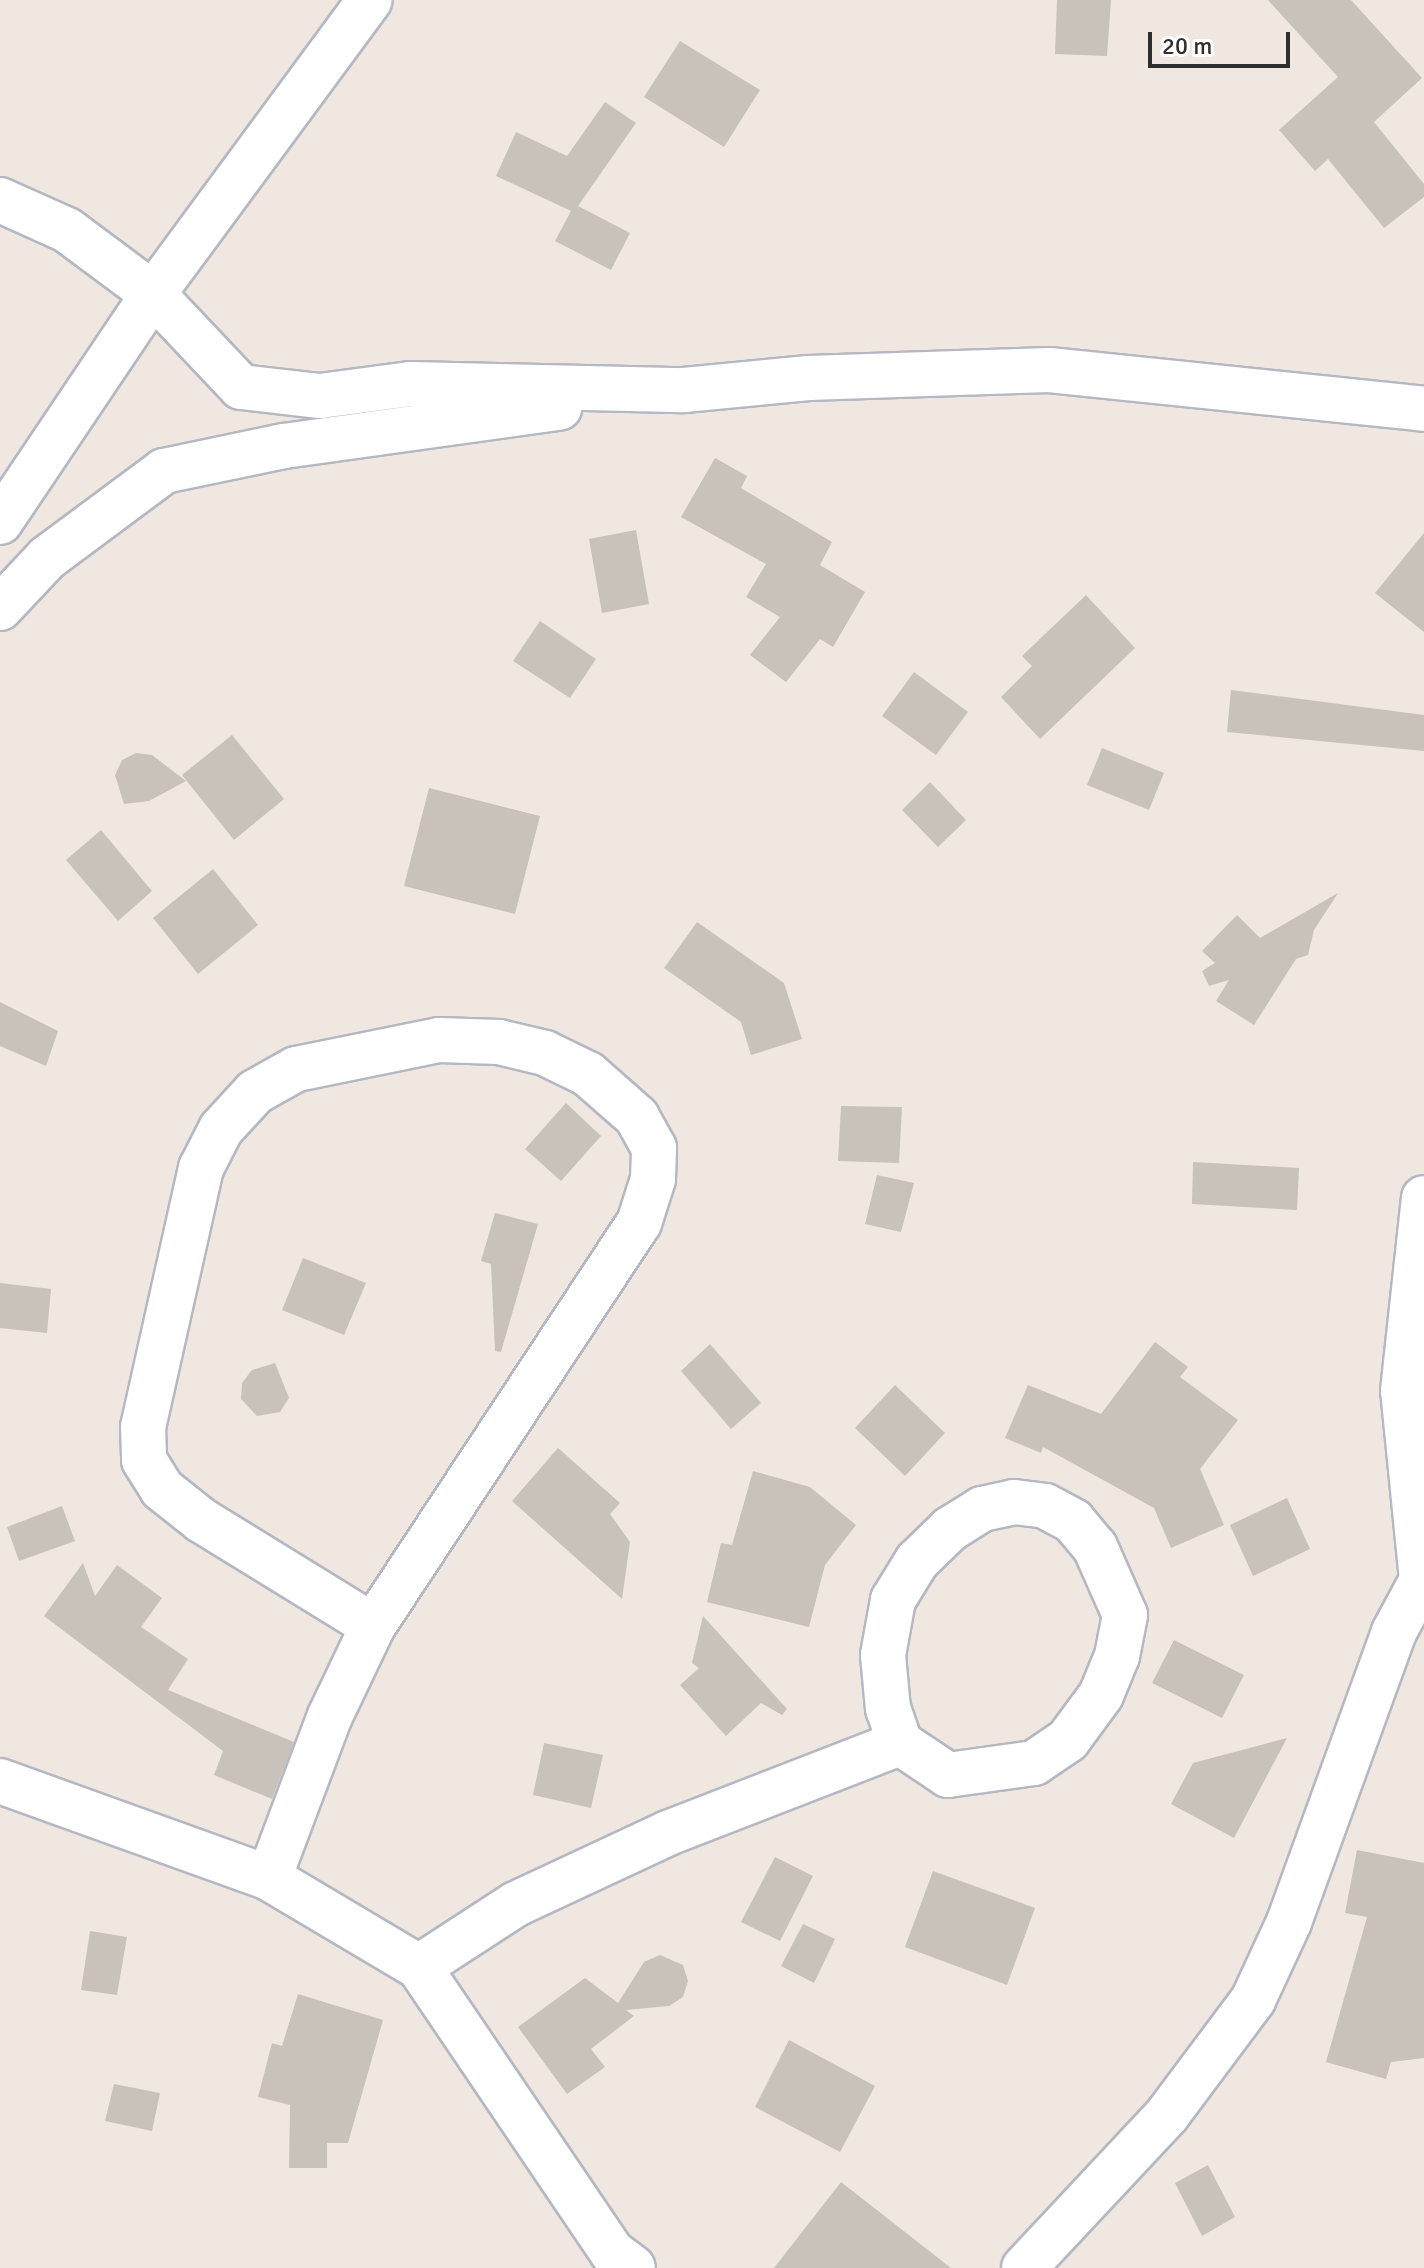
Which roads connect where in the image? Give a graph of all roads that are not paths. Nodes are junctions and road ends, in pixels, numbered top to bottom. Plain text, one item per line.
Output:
1 (370, 0) edge
2 (0, 200) edge
3 (153, 294) junction
4 (684, 390) junction
5 (1424, 409) edge
6 (0, 522) edge
7 (0, 608) edge
8 (1424, 1198) edge
9 (1423, 1580) edge
10 (373, 1626) junction
11 (900, 1743) junction
12 (0, 1781) edge
13 (269, 1878) junction
14 (419, 1967) junction
15 (633, 2268) edge
16 (1024, 2268) edge

1 - 3 street
2 - 3 street
3 - 4 street
3 - 6 street
4 - 5 street
4 - 7 street
8 - 9 street
9 - 16 street
10 - 10 street
10 - 13 street
11 - 11 street
11 - 14 street
12 - 13 street
13 - 14 street
14 - 15 street

